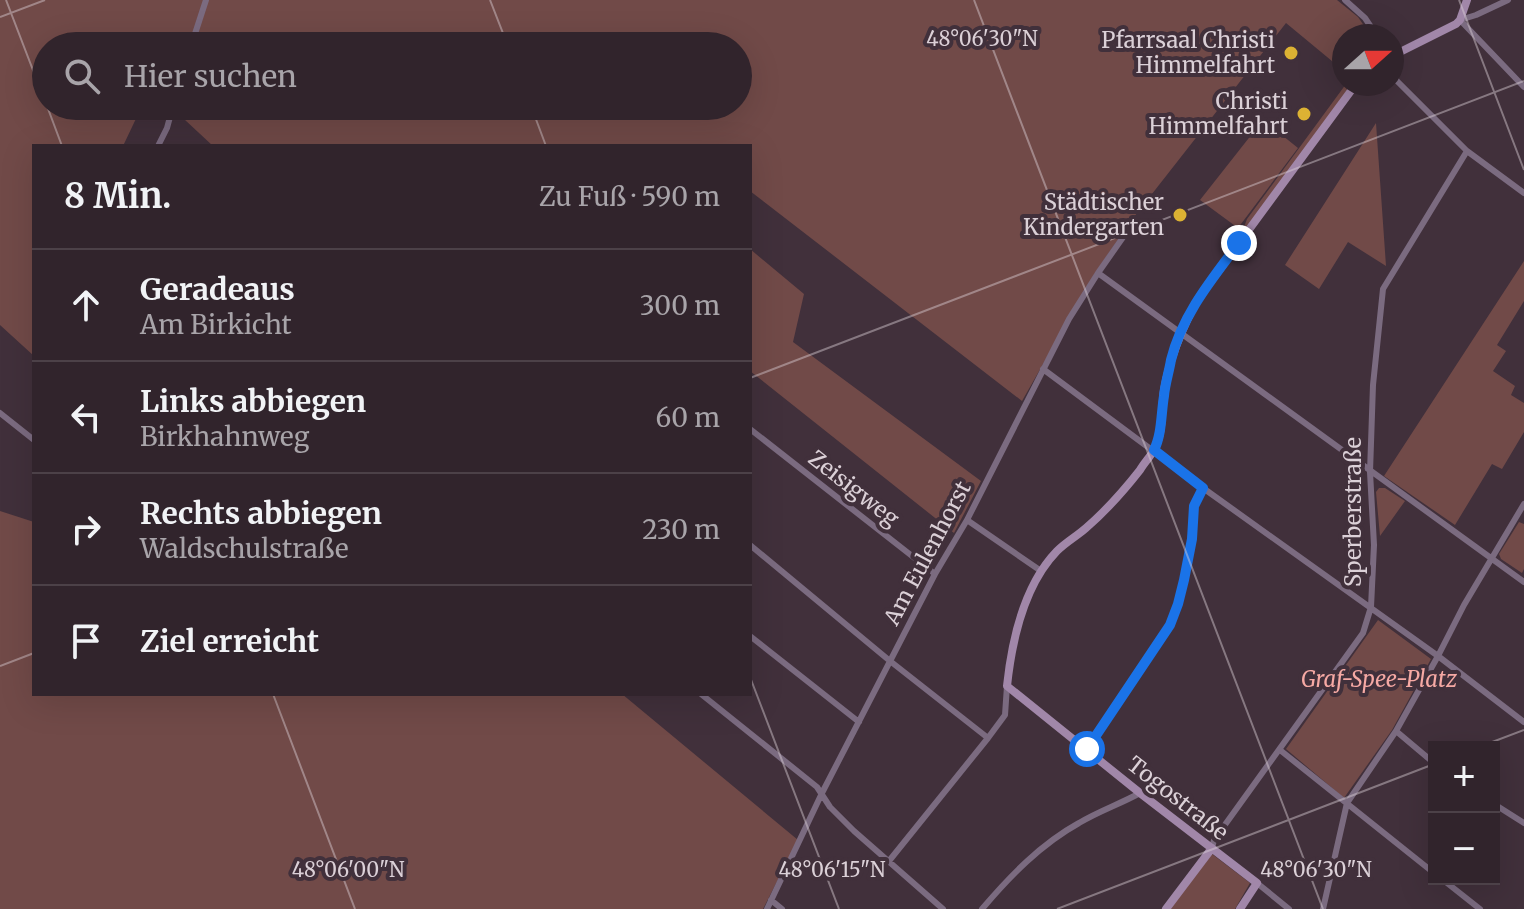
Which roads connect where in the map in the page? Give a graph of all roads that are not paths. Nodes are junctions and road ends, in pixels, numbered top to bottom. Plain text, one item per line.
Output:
1 (206, 0) edge
2 (1345, 0) edge
3 (1467, 0) edge
4 (1508, 0) edge
5 (1460, 20) junction
6 (1369, 24) edge
7 (196, 32) edge
8 (1404, 50) edge
9 (1524, 87) edge
10 (1404, 88) edge
11 (1347, 96) edge
12 (169, 120) edge
13 (159, 144) edge
14 (1467, 151) junction
15 (1524, 193) edge
16 (1133, 223) dead end
17 (1098, 273) junction
18 (1181, 332) junction
19 (1043, 369) junction
20 (0, 413) edge
21 (752, 431) edge
22 (32, 438) edge
23 (1154, 450) junction
24 (1370, 472) junction
25 (1203, 488) junction
26 (1524, 504) edge
27 (1520, 518) edge
28 (967, 520) junction
29 (752, 547) edge
30 (1490, 559) junction
31 (1041, 571) junction
32 (935, 574) junction
33 (1524, 582) edge
34 (1371, 607) junction
35 (752, 638) edge
36 (1438, 656) junction
37 (890, 661) junction
38 (1007, 686) junction
39 (703, 696) edge
40 (859, 722) junction
41 (1524, 722) edge
42 (1396, 731) junction
43 (988, 738) junction
44 (1087, 749) junction
45 (1280, 750) junction
46 (1428, 758) edge
47 (822, 793) junction
48 (1140, 793) junction
49 (1347, 803) junction
50 (1500, 808) edge
51 (1524, 823) edge
52 (1212, 848) junction
53 (889, 861) junction
54 (1428, 868) edge
55 (1257, 883) junction
56 (1450, 885) edge
57 (771, 900) junction
58 (767, 909) edge
59 (782, 909) edge
60 (943, 909) edge
61 (982, 909) edge
62 (1166, 909) edge
63 (1240, 909) edge
64 (1289, 909) edge
65 (1323, 909) edge
66 (1480, 909) edge

1 - 7 street
2 - 6 street
3 - 5 street
4 - 5 street
5 - 8 street
5 - 9 street
10 - 14 street
11 - 18 street
12 - 13 street
14 - 15 street
14 - 24 street, Sperberstraße
16 - 17 street, Am Eulenhorst
17 - 18 street
17 - 19 street, Am Eulenhorst
18 - 23 street
18 - 24 street
19 - 23 street
19 - 28 street, Am Eulenhorst
20 - 22 street
21 - 32 street, Zeisigweg
23 - 25 street
23 - 31 street
24 - 30 street
24 - 34 street, Sperberstraße
25 - 34 street
25 - 44 street
26 - 27 street
27 - 30 street
28 - 31 street
28 - 32 street, Am Eulenhorst
29 - 37 street
30 - 33 street
30 - 36 street
31 - 38 street
32 - 37 street, Am Eulenhorst
34 - 36 street
34 - 45 street, Sperberstraße
35 - 40 street
36 - 41 street
36 - 42 street
37 - 40 street, Am Eulenhorst
37 - 43 street
38 - 43 street
38 - 44 street, Togostraße
39 - 47 street
40 - 47 street, Am Eulenhorst
42 - 46 street
42 - 49 street
43 - 53 street
44 - 48 street, Togostraße
45 - 49 street
45 - 52 street, Sperberstraße
47 - 53 street
47 - 57 street, Am Eulenhorst
48 - 52 street, Togostraße
48 - 61 street
49 - 54 street
49 - 65 street
50 - 51 street
52 - 55 street, Togostraße
52 - 62 street
53 - 60 street
55 - 63 street
55 - 64 street, Togostraße
56 - 66 street
57 - 58 street, Am Eulenhorst
57 - 59 street

